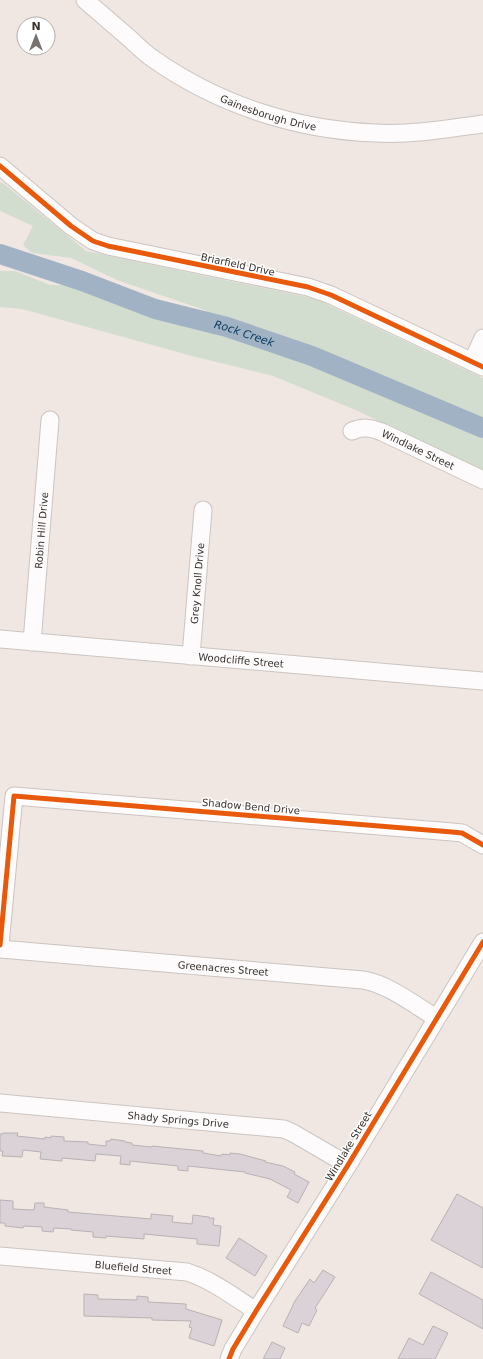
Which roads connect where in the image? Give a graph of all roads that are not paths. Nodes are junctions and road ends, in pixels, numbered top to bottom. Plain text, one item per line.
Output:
1 (86, 0) edge
2 (483, 124) edge
3 (0, 166) edge
4 (483, 338) edge
5 (477, 364) edge
6 (50, 420) dead end
7 (352, 431) dead end
8 (483, 480) edge
9 (203, 510) dead end
10 (0, 639) edge
11 (32, 642) junction
12 (191, 656) junction
13 (483, 681) edge
14 (483, 845) edge
15 (483, 942) edge
16 (0, 945) edge
17 (0, 949) edge
18 (436, 1018) junction
19 (0, 1103) edge
20 (348, 1165) junction
21 (0, 1256) edge
22 (256, 1311) junction
23 (229, 1359) edge

1 - 2 street, Gainesborugh Drive
3 - 5 street, Briarfield Drive
4 - 5 street
6 - 11 street, Robin Hill Drive
7 - 8 street, Windlake Street
9 - 12 street, Grey Knoll Drive
10 - 11 street, Woodcliffe Street
11 - 12 street, Woodcliffe Street
12 - 13 street, Woodcliffe Street
14 - 16 street, Shadow Bend Drive
15 - 18 street, Windlake Street
17 - 18 street, Greenacres Street
18 - 20 street, Windlake Street
19 - 20 street, Shady Springs Drive
20 - 22 street, Windlake Street
21 - 22 street, Bluefield Street
22 - 23 street, Windlake Street

